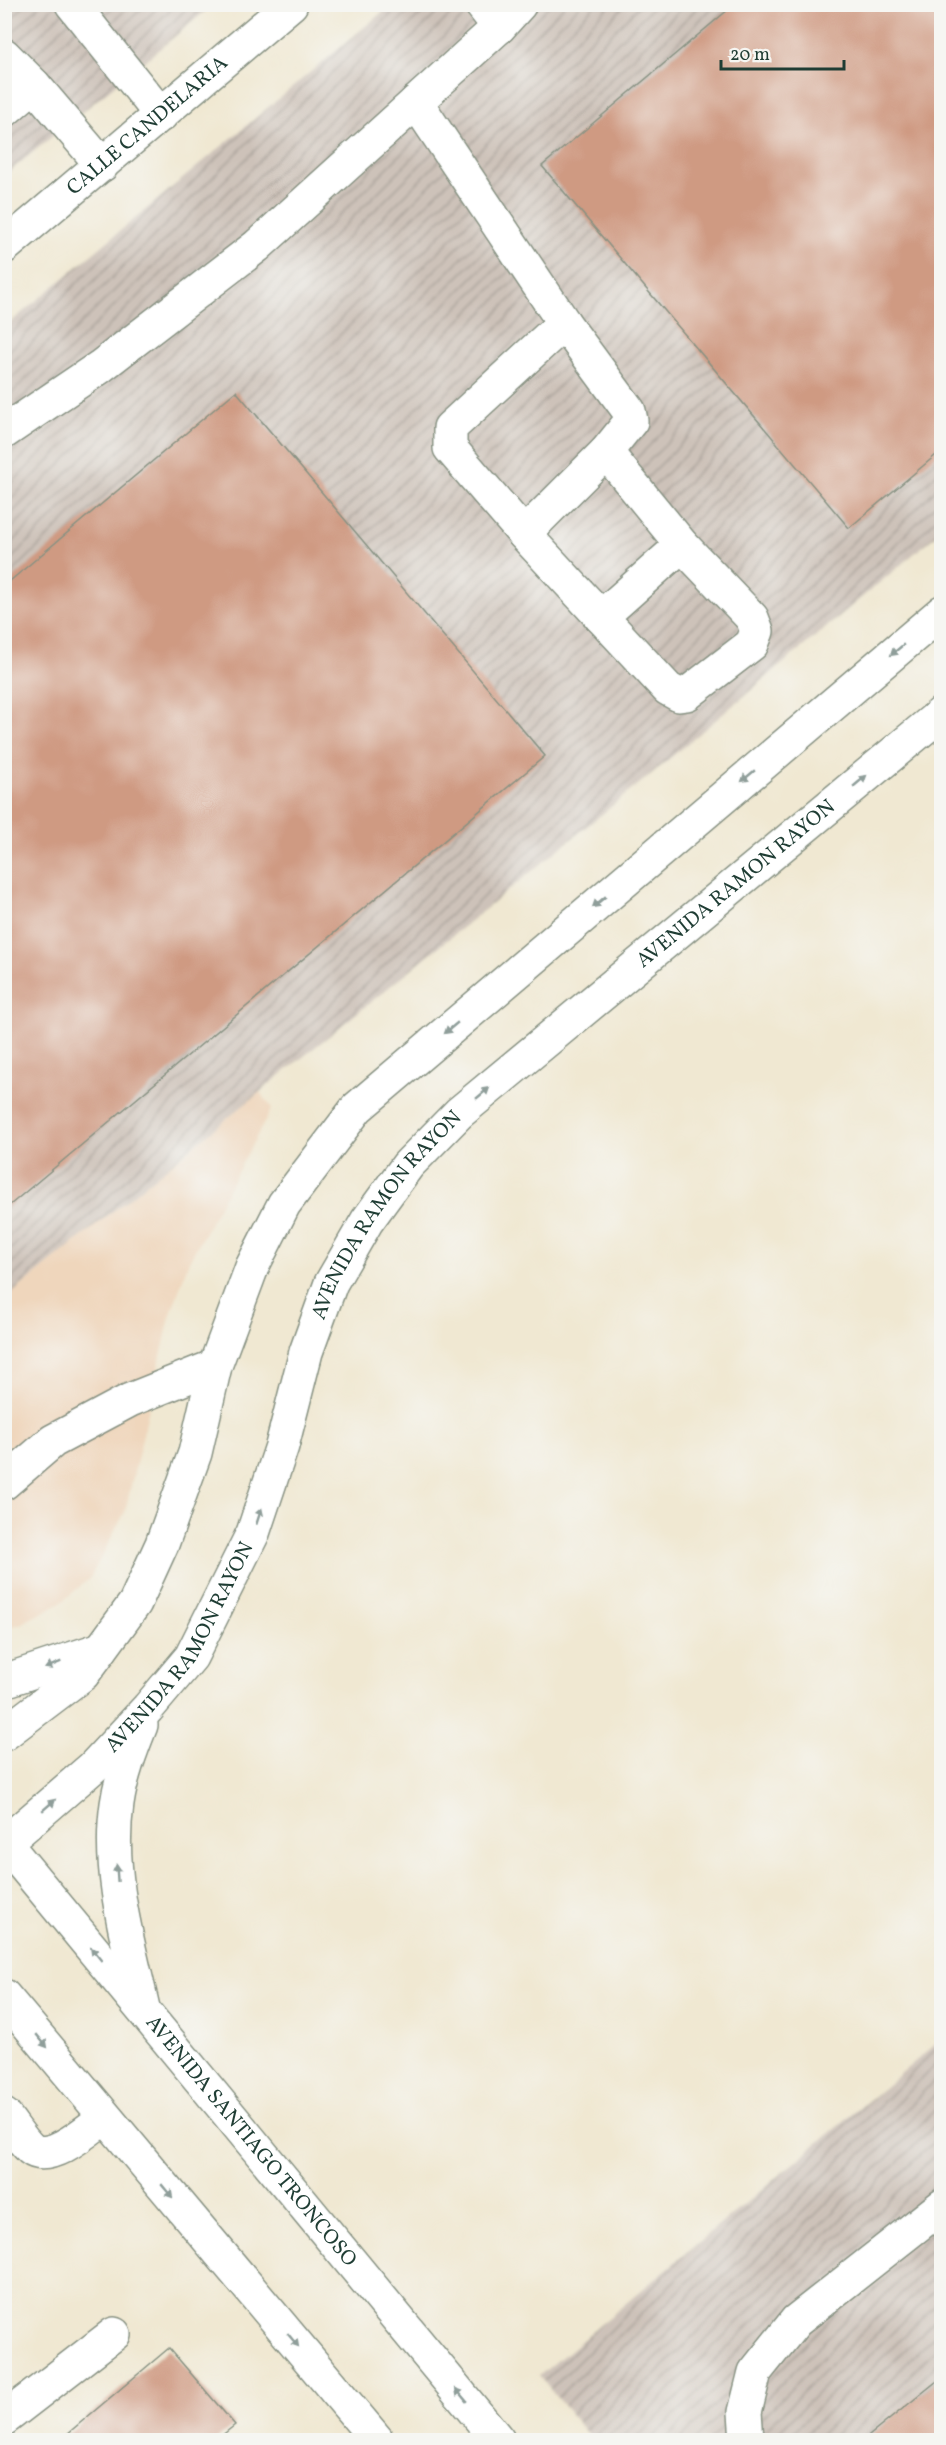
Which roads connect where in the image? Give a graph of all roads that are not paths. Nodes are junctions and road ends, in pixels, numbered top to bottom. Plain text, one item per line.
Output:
1 (72, 4) edge
2 (291, 4) edge
3 (500, 12) edge
4 (4, 55) edge
5 (34, 86) junction
6 (416, 102) junction
7 (4, 111) edge
8 (160, 115) junction
9 (102, 165) junction
10 (4, 247) edge
11 (564, 323) junction
12 (4, 432) edge
13 (606, 452) junction
14 (524, 534) junction
15 (682, 545) junction
16 (942, 612) edge
17 (601, 617) junction
18 (942, 713) edge
19 (215, 1366) junction
20 (4, 1483) edge
21 (101, 1649) junction
22 (4, 1681) edge
23 (148, 1708) junction
24 (4, 1734) edge
25 (5, 1843) edge
26 (4, 1996) edge
27 (144, 2013) junction
28 (4, 2115) edge
29 (105, 2117) junction
30 (942, 2206) edge
31 (114, 2334) dead end
32 (4, 2420) edge
33 (377, 2440) edge
34 (498, 2440) edge
35 (747, 2440) edge

1 - 8 main road
2 - 8 main road, CALLE CANDELARIA
3 - 6 main road
4 - 5 main road
5 - 7 main road
5 - 9 main road
6 - 11 main road
6 - 12 main road
8 - 9 main road, CALLE CANDELARIA
9 - 10 main road, CALLE CANDELARIA
11 - 13 main road
11 - 14 main road
13 - 14 main road
13 - 15 main road
14 - 17 main road
15 - 17 main road
15 - 17 main road
16 -> 19 main road
23 -> 18 main road, AVENIDA RAMON RAYON
19 - 20 main road
19 - 21 main road
21 -> 22 main road
21 - 24 main road
25 -> 23 main road, AVENIDA RAMON RAYON
27 -> 23 main road
27 -> 25 main road, AVENIDA SANTIAGO TRONCOSO
26 -> 29 main road
34 -> 27 main road, AVENIDA SANTIAGO TRONCOSO
28 - 29 main road
29 -> 33 main road
30 - 35 main road
31 - 32 main road

